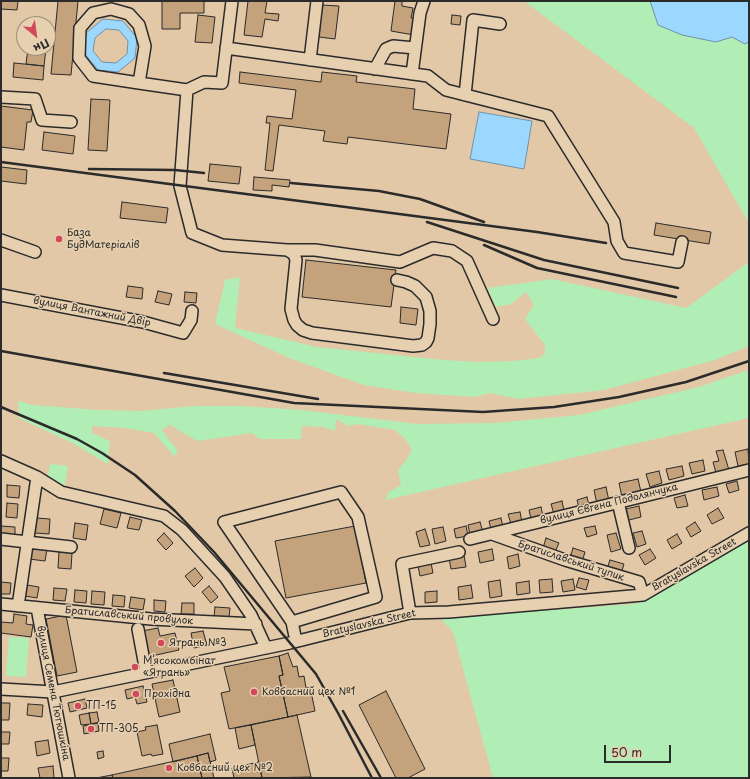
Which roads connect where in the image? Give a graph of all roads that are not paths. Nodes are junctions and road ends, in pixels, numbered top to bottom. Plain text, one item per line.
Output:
1 (232, 1) edge
2 (316, 1) edge
3 (424, 1) edge
4 (500, 24) dead end
5 (226, 48) junction
6 (415, 48) junction
7 (310, 60) junction
8 (375, 69) junction
9 (412, 74) junction
10 (139, 83) junction
11 (187, 90) junction
12 (465, 95) junction
13 (1, 97) edge
14 (71, 122) dead end
15 (1, 240) edge
16 (682, 242) dead end
17 (287, 250) junction
18 (35, 252) dead end
19 (397, 280) dead end
20 (1, 294) edge
21 (192, 311) dead end
22 (493, 319) dead end
23 (1, 461) edge
24 (749, 470) edge
25 (37, 476) junction
26 (618, 502) junction
27 (749, 533) edge
28 (492, 534) junction
29 (1, 539) edge
30 (470, 539) dead end
31 (27, 543) junction
32 (71, 547) dead end
33 (629, 548) dead end
34 (459, 552) dead end
35 (643, 595) junction
36 (1, 604) edge
37 (18, 606) junction
38 (37, 608) junction
39 (410, 613) junction
40 (292, 622) junction
41 (256, 624) junction
42 (138, 629) dead end
43 (296, 641) junction
44 (266, 648) junction
45 (146, 672) junction
46 (1, 689) edge
47 (53, 692) junction
48 (69, 778) edge

1 - 5 street
2 - 7 street
3 - 6 street
4 - 12 street
5 - 7 street
5 - 11 street
6 - 8 street
6 - 9 street
7 - 8 street
8 - 9 street
9 - 12 street
10 - 10 street
10 - 11 street
11 - 17 street
12 - 16 street
13 - 14 street
15 - 18 street
17 - 19 street
17 - 22 street
20 - 21 street, вулиця Вантажний Двір
23 - 25 street
24 - 26 street, вулиця Євгена Подолянчука
25 - 31 street
25 - 41 street
26 - 28 street, вулиця Євгена Подолянчука
26 - 33 street
27 - 35 street, Bratyslavska Street
28 - 30 street, вулиця Євгена Подолянчука
28 - 35 street, Братиславський тупик
29 - 31 street
31 - 32 street
31 - 37 street
34 - 39 street
35 - 39 street, Bratyslavska Street
36 - 37 street, Братиславський провулок
37 - 38 street, Братиславський провулок
38 - 41 street, Братиславський провулок
38 - 47 street, вулиця Семена Тютюшкіна
39 - 43 street, Bratyslavska Street
40 - 40 street
40 - 43 street
41 - 44 street
42 - 45 street
43 - 44 street, Bratyslavska Street
44 - 45 street, Bratyslavska Street
45 - 47 street, Bratyslavska Street
46 - 47 street, Bratyslavska Street
47 - 48 street, вулиця Семена Тютюшкіна

